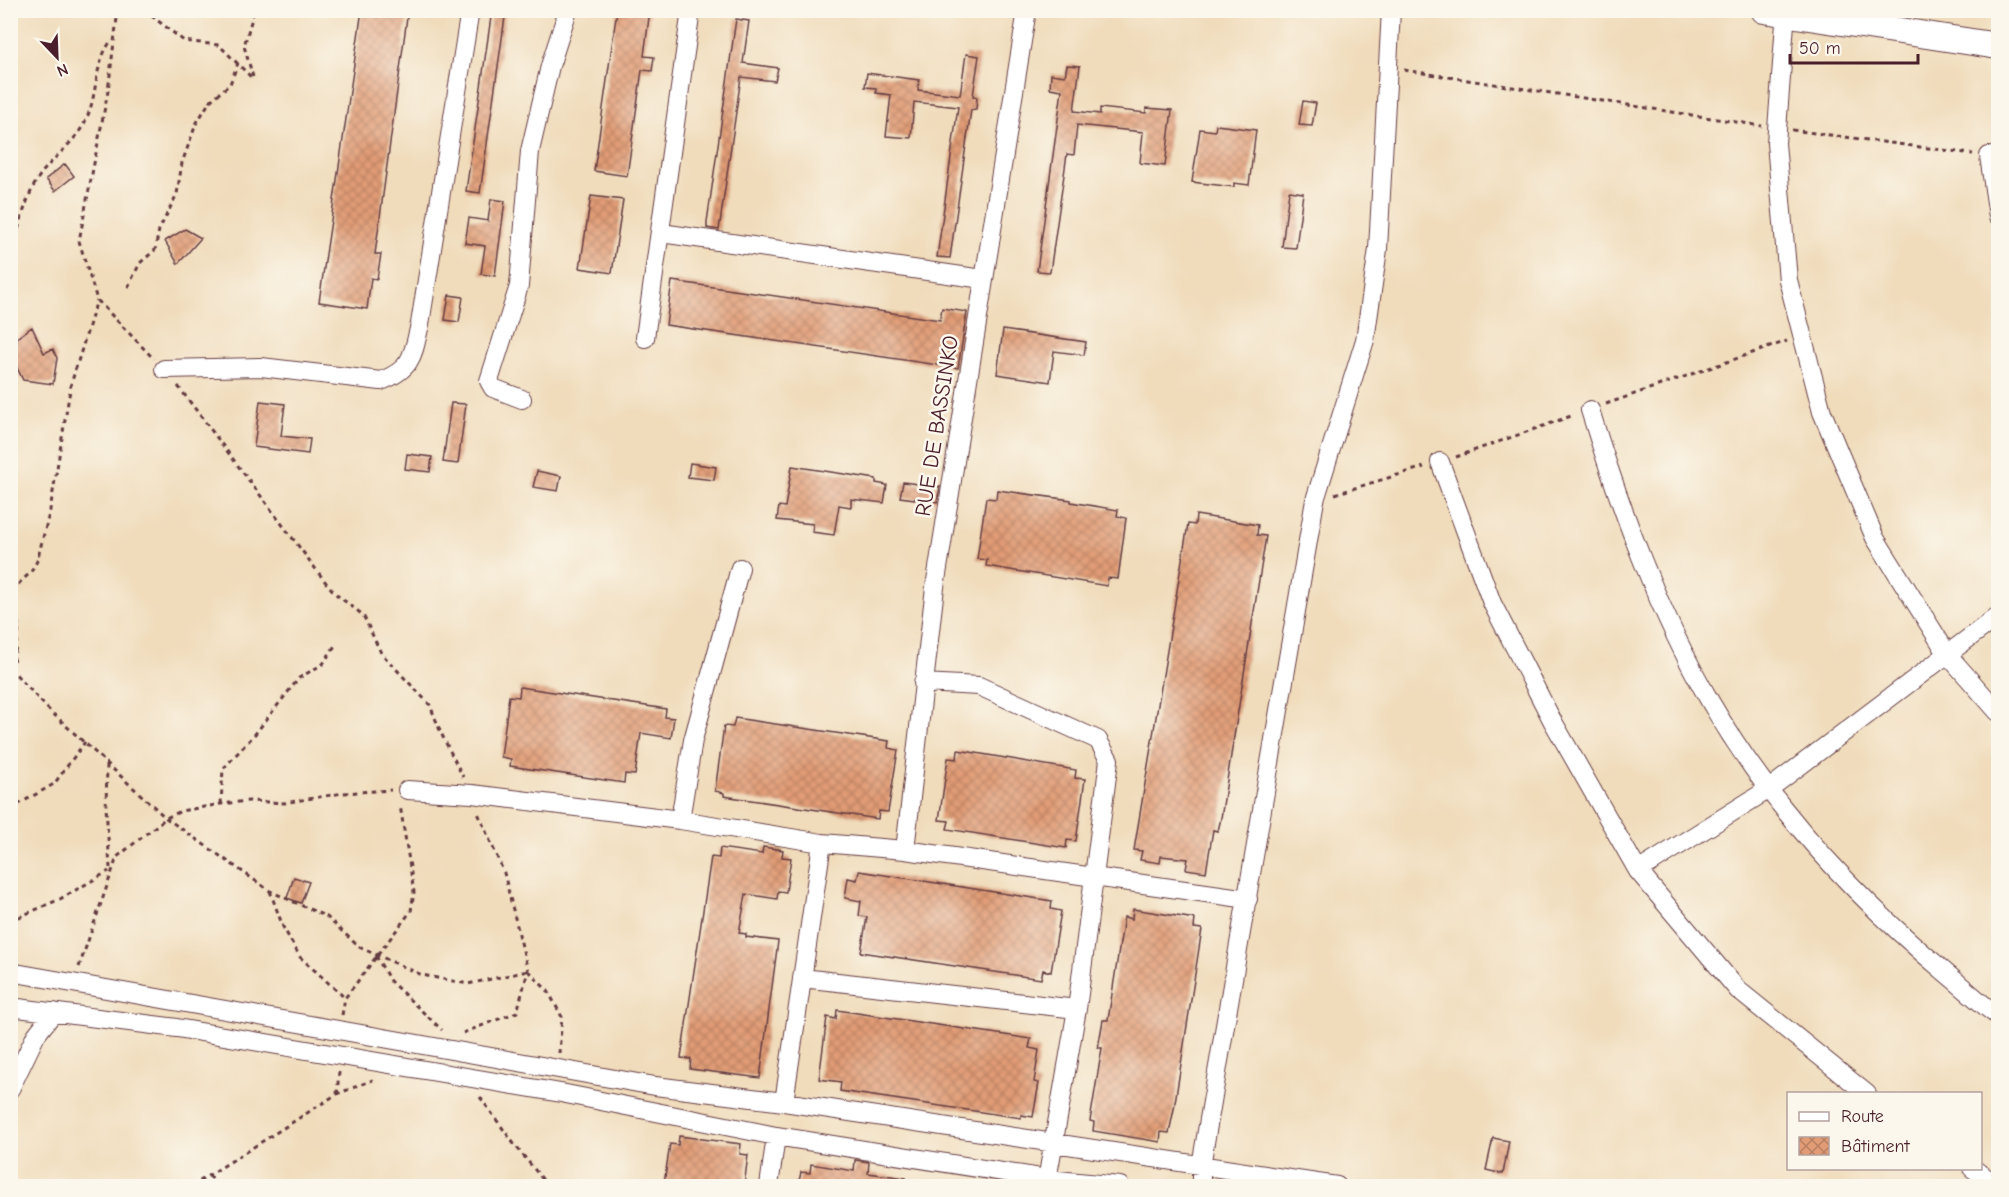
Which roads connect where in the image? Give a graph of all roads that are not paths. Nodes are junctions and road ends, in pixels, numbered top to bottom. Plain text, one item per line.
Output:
1 (470, 10) edge
2 (568, 10) edge
3 (691, 10) edge
4 (1027, 10) edge
5 (1391, 10) edge
6 (1779, 12) edge
7 (1998, 46) edge
8 (1989, 156) road end
9 (1998, 216) edge
10 (661, 233) junction
11 (983, 279) junction
12 (645, 339) dead end
13 (165, 369) road end
14 (522, 399) dead end
15 (1590, 410) road end
16 (1440, 462) road end
17 (740, 568) dead end
18 (1998, 616) edge
19 (1948, 655) junction
20 (923, 683) junction
21 (1998, 711) edge
22 (1769, 789) junction
23 (403, 790) road end
24 (680, 820) junction
25 (822, 843) junction
26 (905, 850) junction
27 (1638, 871) junction
28 (1095, 878) junction
29 (1248, 899) junction
30 (10, 972) edge
31 (802, 978) junction
32 (10, 1007) edge
33 (1077, 1009) junction
34 (54, 1012) junction
35 (1998, 1016) edge
36 (10, 1089) edge
37 (1865, 1092) edge
38 (784, 1102) junction
39 (776, 1136) junction
40 (1054, 1144) junction
41 (1201, 1166) junction
42 (1974, 1170) edge
43 (1047, 1183) edge
44 (769, 1186) edge
45 (1120, 1186) edge
46 (1201, 1186) edge
47 (1337, 1186) edge
48 (1998, 1186) edge

1 - 13 street
2 - 14 street
3 - 10 street
4 - 11 street, RUE DE BASSINKO
5 - 29 street
6 - 7 street
6 - 19 street
8 - 9 street
10 - 11 street
10 - 12 street
11 - 20 street, RUE DE BASSINKO
15 - 22 street
16 - 27 street
17 - 24 street
18 - 19 street
19 - 21 street
19 - 22 street
20 - 26 street, RUE DE BASSINKO
20 - 28 street
22 - 27 street
22 - 35 street
23 - 24 street
24 - 25 street
25 - 26 street
25 - 31 street
26 - 28 street
27 - 37 street
28 - 29 street
28 - 33 street
29 - 41 street
30 - 38 street
31 - 33 street
31 - 38 street
32 - 34 street
33 - 40 street
34 - 36 street
34 - 39 street
38 - 40 street
39 - 43 street
39 - 44 street
40 - 41 street
40 - 43 street
41 - 46 street
41 - 47 street
42 - 48 street
43 - 45 street

